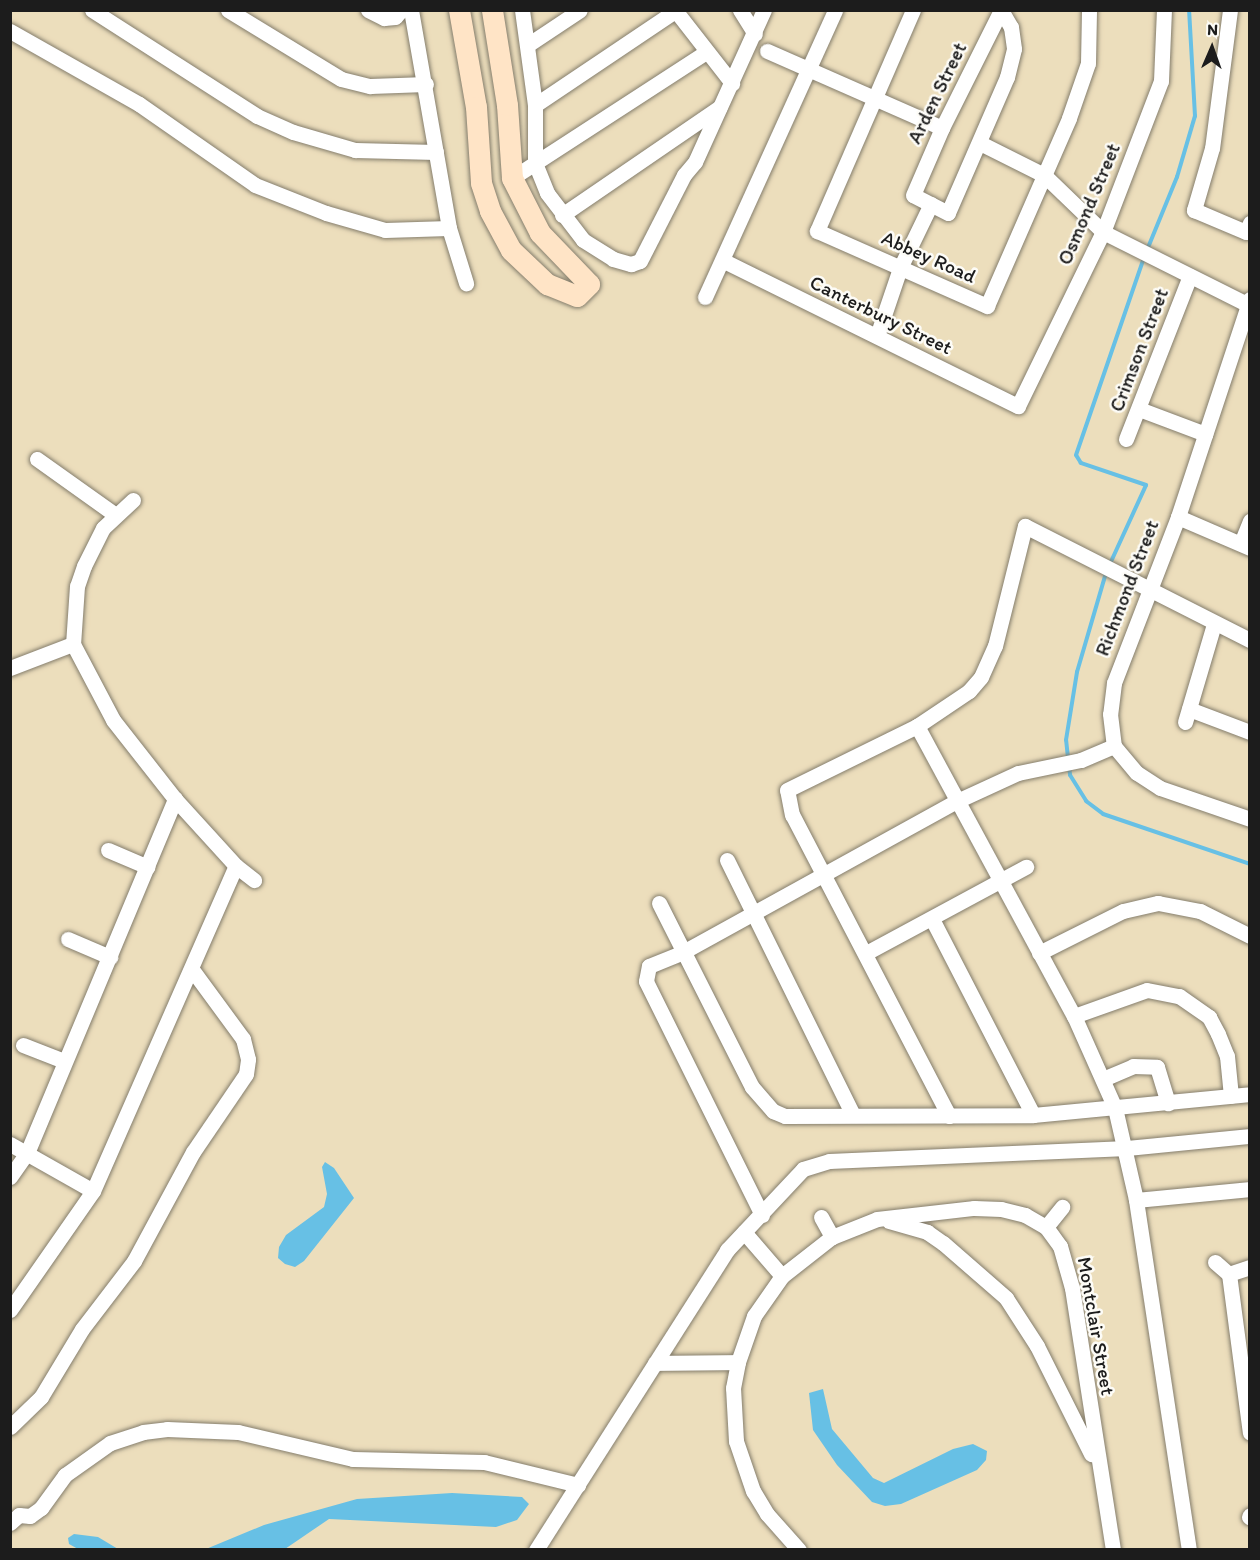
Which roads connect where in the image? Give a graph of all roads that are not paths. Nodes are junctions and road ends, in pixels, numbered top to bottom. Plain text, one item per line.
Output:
1 (92, 10) edge
2 (228, 10) edge
3 (368, 10) edge
4 (401, 10) edge
5 (411, 10) edge
6 (459, 10) edge
7 (492, 10) edge
8 (522, 10) edge
9 (580, 10) edge
10 (740, 10) edge
11 (764, 10) edge
12 (835, 10) edge
13 (913, 10) edge
14 (1001, 10) edge
15 (1089, 10) edge
16 (1164, 10) edge
17 (1230, 10) edge
18 (675, 11) edge
19 (10, 31) edge
20 (755, 34) junction
21 (529, 44) junction
22 (767, 51) dead end
23 (706, 52) junction
24 (808, 69) junction
25 (732, 83) junction
26 (426, 84) junction
27 (875, 96) junction
28 (535, 105) junction
29 (720, 107) junction
30 (942, 128) junction
31 (980, 143) junction
32 (436, 152) junction
33 (538, 170) junction
34 (1044, 175) junction
35 (515, 184) junction
36 (931, 204) junction
37 (562, 215) junction
38 (1250, 224) edge
39 (449, 228) junction
40 (1103, 232) junction
41 (724, 261) junction
42 (900, 268) junction
43 (1190, 276) junction
44 (466, 283) dead end
45 (705, 297) dead end
46 (1248, 301) edge
47 (877, 336) junction
48 (1018, 406) joint
49 (1138, 409) junction
50 (1204, 434) junction
51 (1126, 439) dead end
52 (37, 459) dead end
53 (133, 500) dead end
54 (114, 514) junction
55 (1178, 517) junction
56 (1250, 521) edge
57 (1245, 546) edge
58 (1150, 586) junction
59 (1214, 624) junction
60 (1250, 640) edge
61 (73, 644) junction
62 (10, 668) edge
63 (917, 726) junction
64 (1250, 732) edge
65 (1114, 746) junction
66 (175, 799) junction
67 (957, 801) junction
68 (1250, 819) edge
69 (108, 850) dead end
70 (727, 860) dead end
71 (236, 866) junction
72 (148, 867) junction
73 (1026, 867) dead end
74 (824, 877) junction
75 (254, 880) dead end
76 (1001, 883) junction
77 (659, 903) dead end
78 (756, 912) junction
79 (932, 919) junction
80 (1250, 936) edge
81 (68, 939) dead end
82 (683, 952) junction
83 (866, 953) junction
84 (1039, 953) junction
85 (110, 957) junction
86 (193, 971) junction
87 (1074, 1016) junction
88 (23, 1045) dead end
89 (64, 1061) junction
90 (1103, 1079) junction
91 (1250, 1094) edge
92 (1231, 1096) junction
93 (1168, 1103) junction
94 (1115, 1108) junction
95 (853, 1115) junction
96 (1033, 1115) junction
97 (949, 1116) junction
98 (1250, 1136) edge
99 (10, 1144) edge
100 (1127, 1148) junction
101 (27, 1154) junction
102 (10, 1177) edge
103 (1250, 1189) edge
104 (93, 1191) junction
105 (1136, 1200) junction
106 (1062, 1207) dead end
107 (762, 1215) junction
108 (821, 1217) dead end
109 (877, 1219) junction
110 (1046, 1227) junction
111 (744, 1232) junction
112 (831, 1237) junction
113 (1215, 1262) dead end
114 (1250, 1267) edge
115 (1229, 1274) junction
116 (782, 1276) junction
117 (10, 1310) edge
118 (738, 1362) junction
119 (655, 1363) junction
120 (10, 1427) edge
121 (1250, 1433) edge
122 (1097, 1466) junction
123 (578, 1485) junction
124 (13, 1515) edge
125 (536, 1550) edge
126 (799, 1550) edge
127 (1113, 1550) edge
128 (1189, 1550) edge

1 - 32 street
2 - 26 street
3 - 4 street
5 - 26 street
6 - 35 street
7 - 35 street
8 - 21 street
9 - 21 street
10 - 20 street
11 - 20 street
12 - 24 street
13 - 27 street, Abbey Road
14 - 30 street, Arden Street
14 - 31 street
15 - 34 street, Abbey Road
16 - 40 street, Osmond Street
17 - 38 street
18 - 23 street
18 - 28 street
19 - 39 street
20 - 25 street
21 - 28 street
22 - 24 street
23 - 25 street
23 - 33 street
24 - 27 street
24 - 41 street
25 - 29 street
26 - 32 street
27 - 30 street
27 - 42 street, Abbey Road
28 - 33 street
29 - 37 street
29 - 37 street
30 - 36 street, Arden Street
31 - 34 street
31 - 36 street
32 - 39 street
33 - 35 street
33 - 37 street
34 - 40 street
34 - 42 street, Abbey Road
36 - 42 street
39 - 44 street
40 - 43 street
40 - 48 street, Osmond Street
41 - 45 street
41 - 47 street, Canterbury Street
42 - 47 street
43 - 46 street
43 - 49 street, Crimson Street
46 - 50 street, Richmond Street
47 - 48 street, Canterbury Street
49 - 50 street
49 - 51 street, Crimson Street
50 - 55 street, Richmond Street
52 - 54 street
53 - 54 street
54 - 61 street
55 - 57 street
55 - 58 street, Richmond Street
56 - 57 street
58 - 59 street
58 - 63 street
58 - 65 street, Richmond Street
59 - 60 street
59 - 64 street
61 - 62 street
61 - 66 street
63 - 67 street
63 - 74 street
65 - 67 street
65 - 68 street
66 - 71 street
66 - 72 street
67 - 74 street
67 - 76 street
69 - 72 street
70 - 78 street
71 - 75 street
71 - 86 street
72 - 85 street
73 - 76 street
74 - 78 street
74 - 83 street
76 - 79 street
76 - 84 street
77 - 82 street
78 - 82 street
78 - 95 street
79 - 83 street
79 - 96 street
80 - 84 street
81 - 85 street
82 - 95 street
82 - 107 street
83 - 97 street
84 - 87 street
85 - 89 street
86 - 104 street
86 - 120 street
87 - 90 street
87 - 92 street
88 - 89 street
89 - 101 street
90 - 93 street
90 - 94 street
91 - 92 street
92 - 93 street
93 - 94 street
94 - 96 street
94 - 100 street
95 - 97 street
96 - 97 street
98 - 100 street
99 - 101 street
100 - 105 street
100 - 107 street
101 - 102 street
101 - 104 street
103 - 105 street
104 - 117 street
105 - 128 street
106 - 110 street
107 - 111 street
108 - 112 street
109 - 110 street
109 - 112 street
109 - 122 street, Montclair Street
110 - 122 street, Montclair Street
111 - 116 street
111 - 119 street
112 - 116 street
113 - 115 street
114 - 115 street
115 - 121 street
116 - 118 street
118 - 119 street
118 - 126 street
119 - 123 street
122 - 127 street, Montclair Street
123 - 124 street
123 - 125 street

